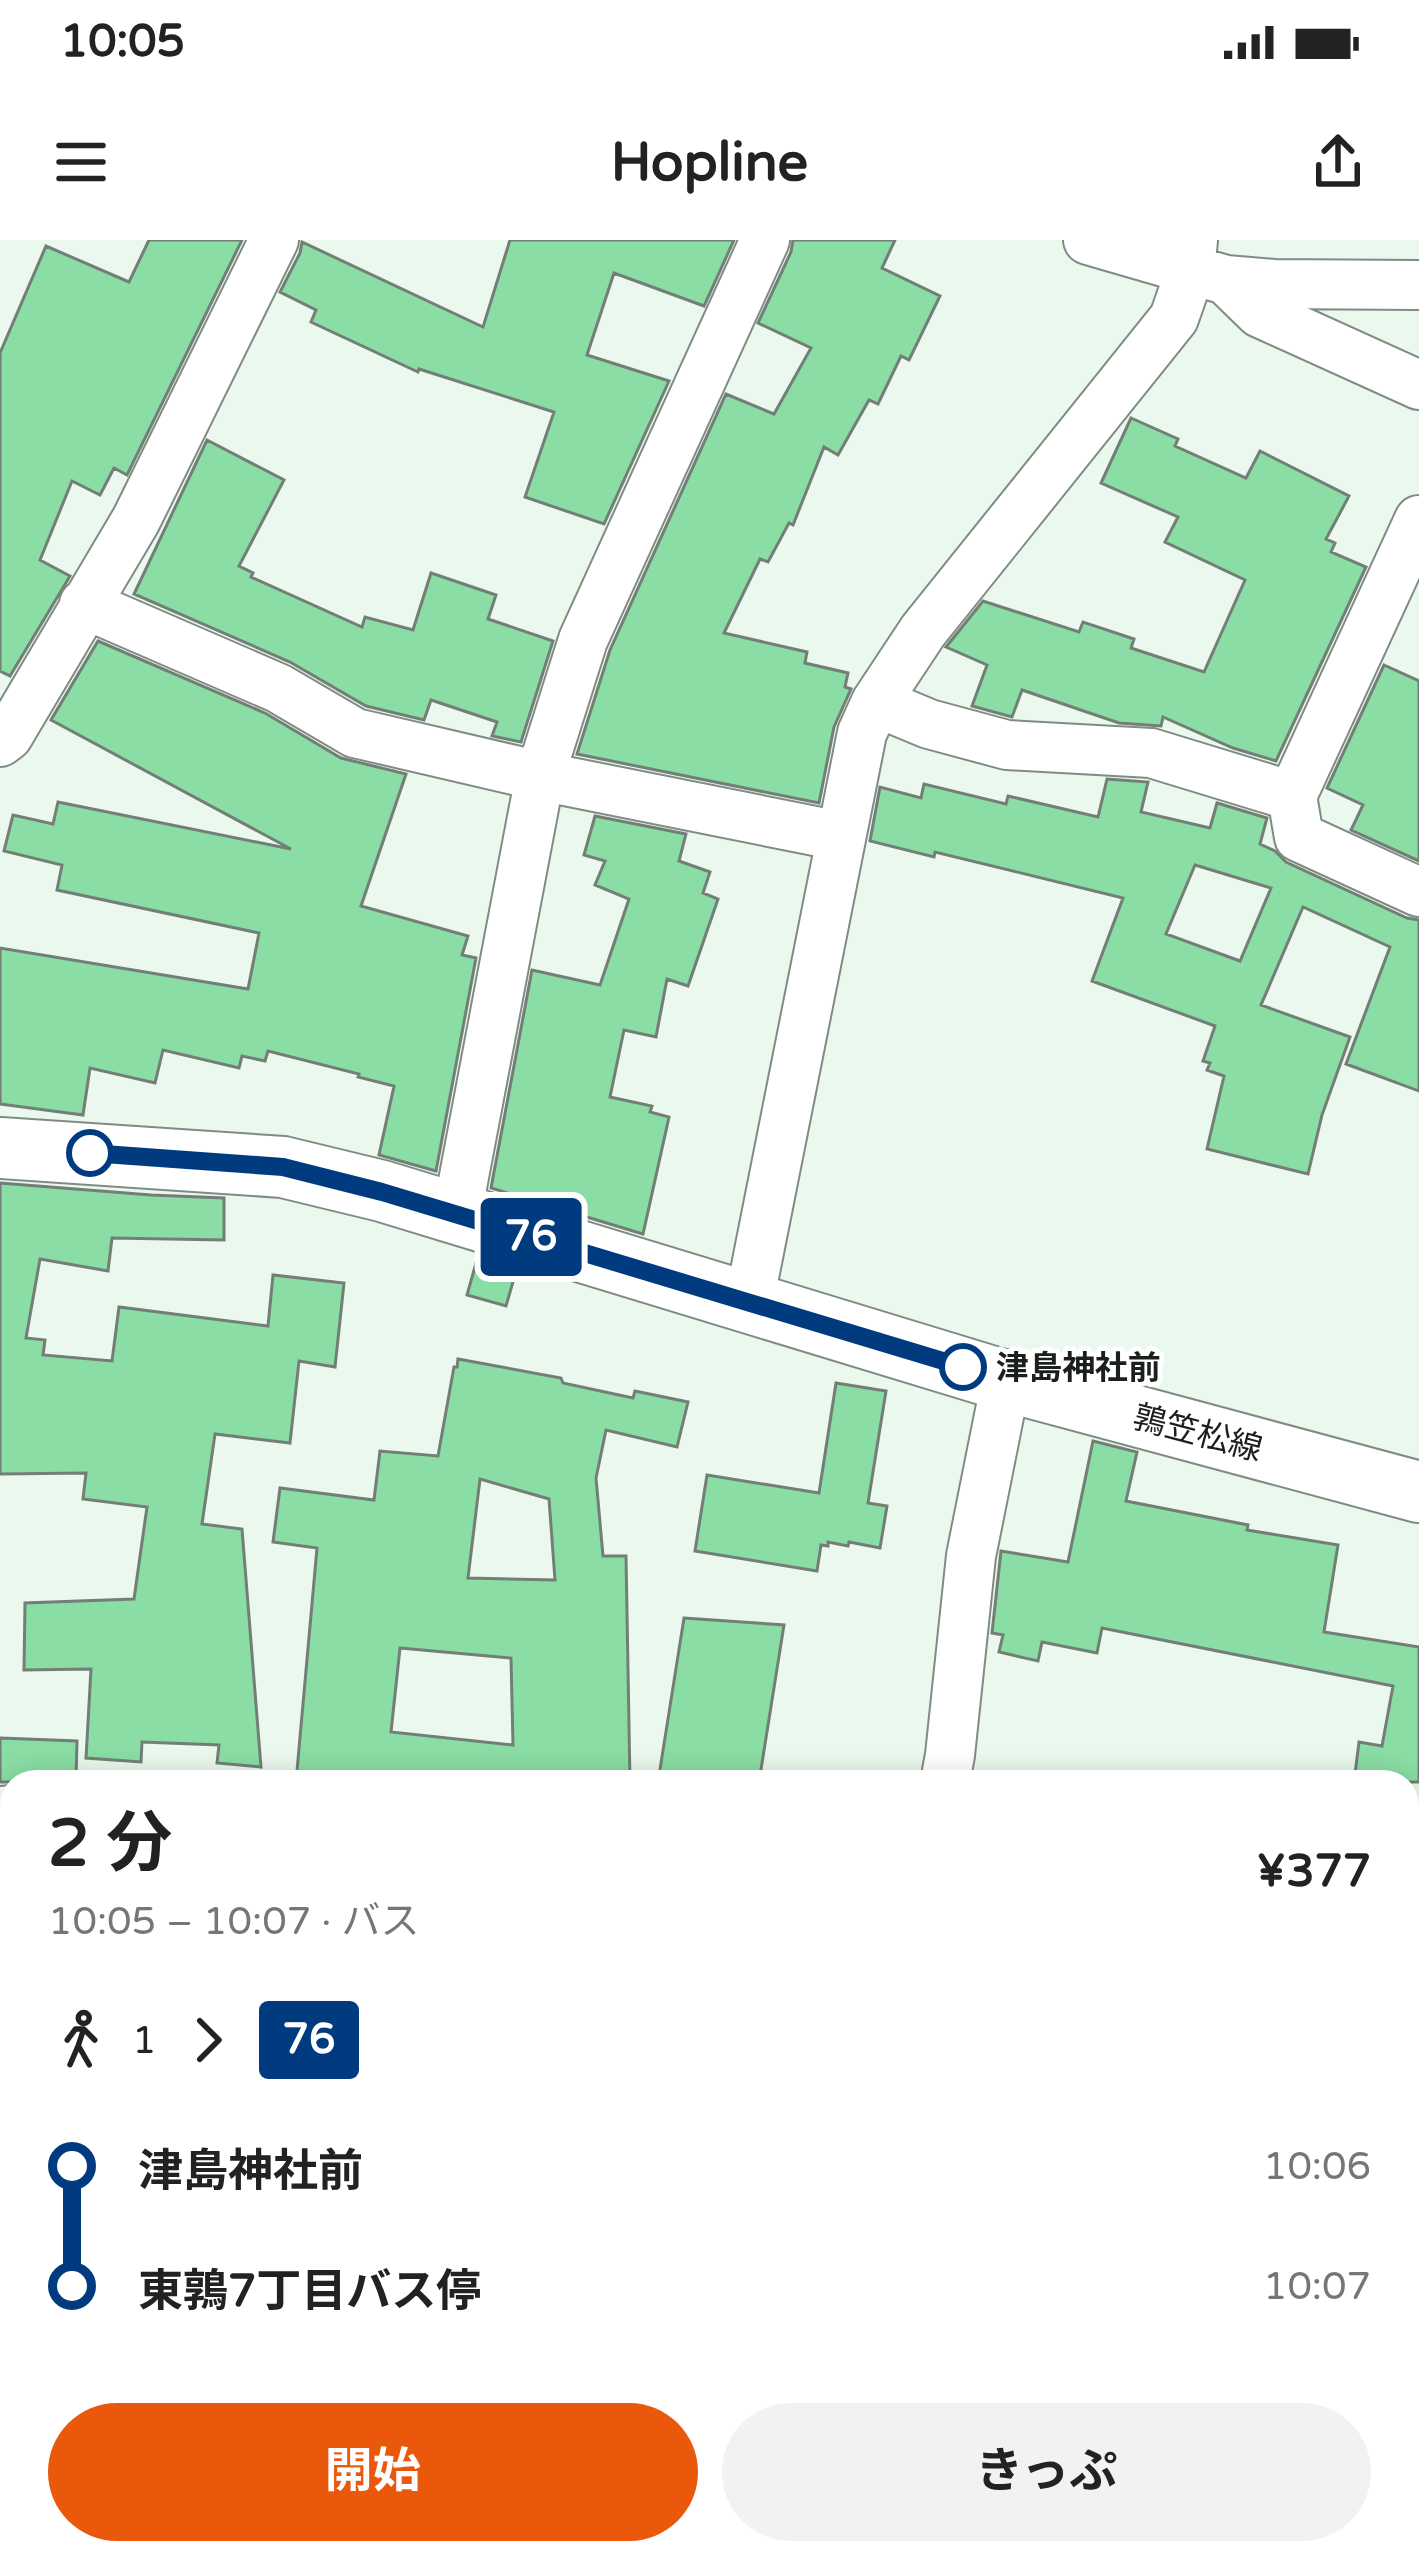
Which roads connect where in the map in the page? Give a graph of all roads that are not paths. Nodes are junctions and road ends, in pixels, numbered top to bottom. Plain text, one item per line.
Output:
1 (274, 240) edge
2 (765, 240) edge
3 (1088, 240) edge
4 (1203, 264) edge
5 (1419, 285) edge
6 (1419, 385) edge
7 (1419, 520) edge
8 (84, 604) junction
9 (876, 702) junction
10 (0, 742) edge
11 (540, 776) junction
12 (1292, 796) junction
13 (840, 836) junction
14 (1419, 892) edge
15 (0, 1148) edge
16 (454, 1213) junction
17 (749, 1302) junction
18 (1006, 1381) junction
19 (1419, 1492) edge
20 (947, 1770) edge

1 - 8 street
2 - 11 street
3 - 4 street
4 - 5 street
4 - 6 street
4 - 9 street
7 - 12 street
8 - 10 street
8 - 11 street
9 - 12 street
9 - 13 street
11 - 13 street
11 - 16 street
12 - 14 street
13 - 17 street
15 - 16 main road, 鶉笠松線
16 - 17 main road, 鶉笠松線
17 - 18 main road, 鶉笠松線
18 - 19 main road, 鶉笠松線
18 - 20 street

